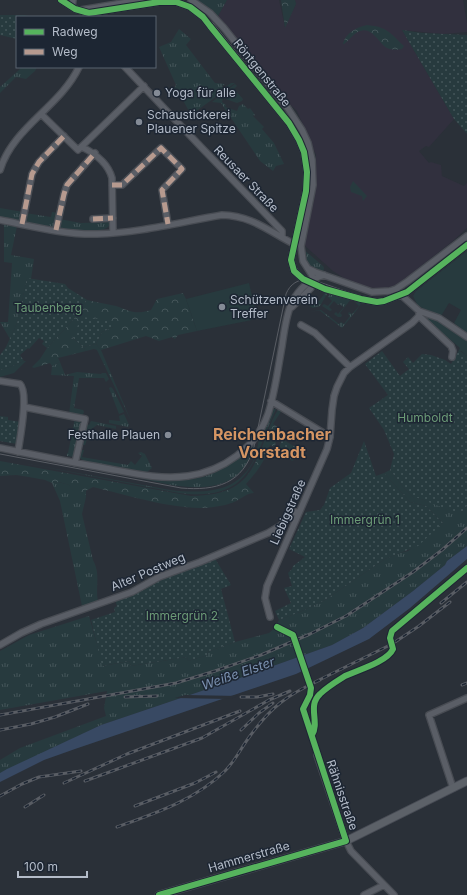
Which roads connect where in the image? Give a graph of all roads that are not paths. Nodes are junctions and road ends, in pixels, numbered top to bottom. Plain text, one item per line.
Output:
1 (61, 0) edge
2 (73, 0) edge
3 (141, 0) edge
4 (191, 0) edge
5 (176, 1) edge
6 (72, 7) junction
7 (84, 12) edge
8 (78, 68) edge
9 (126, 68) edge
10 (144, 86) junction
11 (41, 114) junction
12 (64, 136) junction
13 (82, 147) junction
14 (95, 154) junction
15 (0, 170) edge
16 (112, 185) junction
17 (113, 218) junction
18 (93, 219) dead end
19 (0, 220) edge
20 (22, 224) junction
21 (168, 224) junction
22 (56, 230) junction
23 (113, 233) junction
24 (467, 236) edge
25 (282, 237) junction
26 (294, 243) junction
27 (467, 245) edge
28 (301, 246) junction
29 (308, 269) junction
30 (297, 275) junction
31 (324, 275) junction
32 (312, 282) junction
33 (326, 289) junction
34 (396, 289) junction
35 (303, 291) junction
36 (402, 295) junction
37 (420, 313) junction
38 (301, 325) dead end
39 (467, 337) edge
40 (452, 357) dead end
41 (350, 367) junction
42 (0, 381) edge
43 (271, 401) junction
44 (24, 407) junction
45 (330, 438) junction
46 (0, 448) edge
47 (18, 452) junction
48 (75, 463) junction
49 (299, 512) junction
50 (270, 618) dead end
51 (0, 645) edge
52 (467, 698) edge
53 (317, 755) dead end
54 (467, 781) edge
55 (453, 788) junction
56 (346, 841) junction
57 (384, 885) junction
58 (159, 895) edge
59 (364, 895) edge
60 (394, 895) edge

1 - 6 street
2 - 6 street
3 - 7 street
4 - 28 street, Röntgenstraße
5 - 7 street, Röntgenstraße
5 - 26 street, Röntgenstraße
6 - 7 street
8 - 11 street
9 - 10 street, Reusaer Straße
10 - 13 street
10 - 25 street, Reusaer Straße
11 - 12 street
11 - 15 street
12 - 13 street
12 - 20 street
13 - 14 street
14 - 16 street
14 - 22 street
16 - 17 street
16 - 21 street
17 - 18 street
17 - 23 street
19 - 20 street
20 - 22 street
21 - 23 street
21 - 25 street
22 - 23 street
24 - 34 street
25 - 26 street
26 - 28 street
26 - 30 street, Röntgenstraße
27 - 36 street
28 - 29 street, Röntgenstraße
29 - 31 street
29 - 32 street, Röntgenstraße
30 - 32 street
30 - 35 street, Röntgenstraße
31 - 32 street
31 - 34 street
32 - 33 street
32 - 35 street
33 - 35 street
33 - 36 street
34 - 36 street
35 - 43 street
36 - 37 street
37 - 39 street
37 - 40 street
37 - 41 street, Liebigstraße
38 - 41 street
41 - 45 street, Liebigstraße
42 - 44 street
43 - 45 street
43 - 48 street
44 - 47 street
44 - 48 street
45 - 49 street, Liebigstraße
46 - 47 street
47 - 48 street
49 - 50 street, Liebigstraße
49 - 51 street, Alter Postweg
52 - 55 street
53 - 56 street, Rähnisstraße
54 - 55 main road, Hammerstraße
55 - 56 main road, Hammerstraße
56 - 57 street, Rähnisstraße
56 - 58 main road, Hammerstraße
57 - 59 street
57 - 60 street, Rähnisstraße

